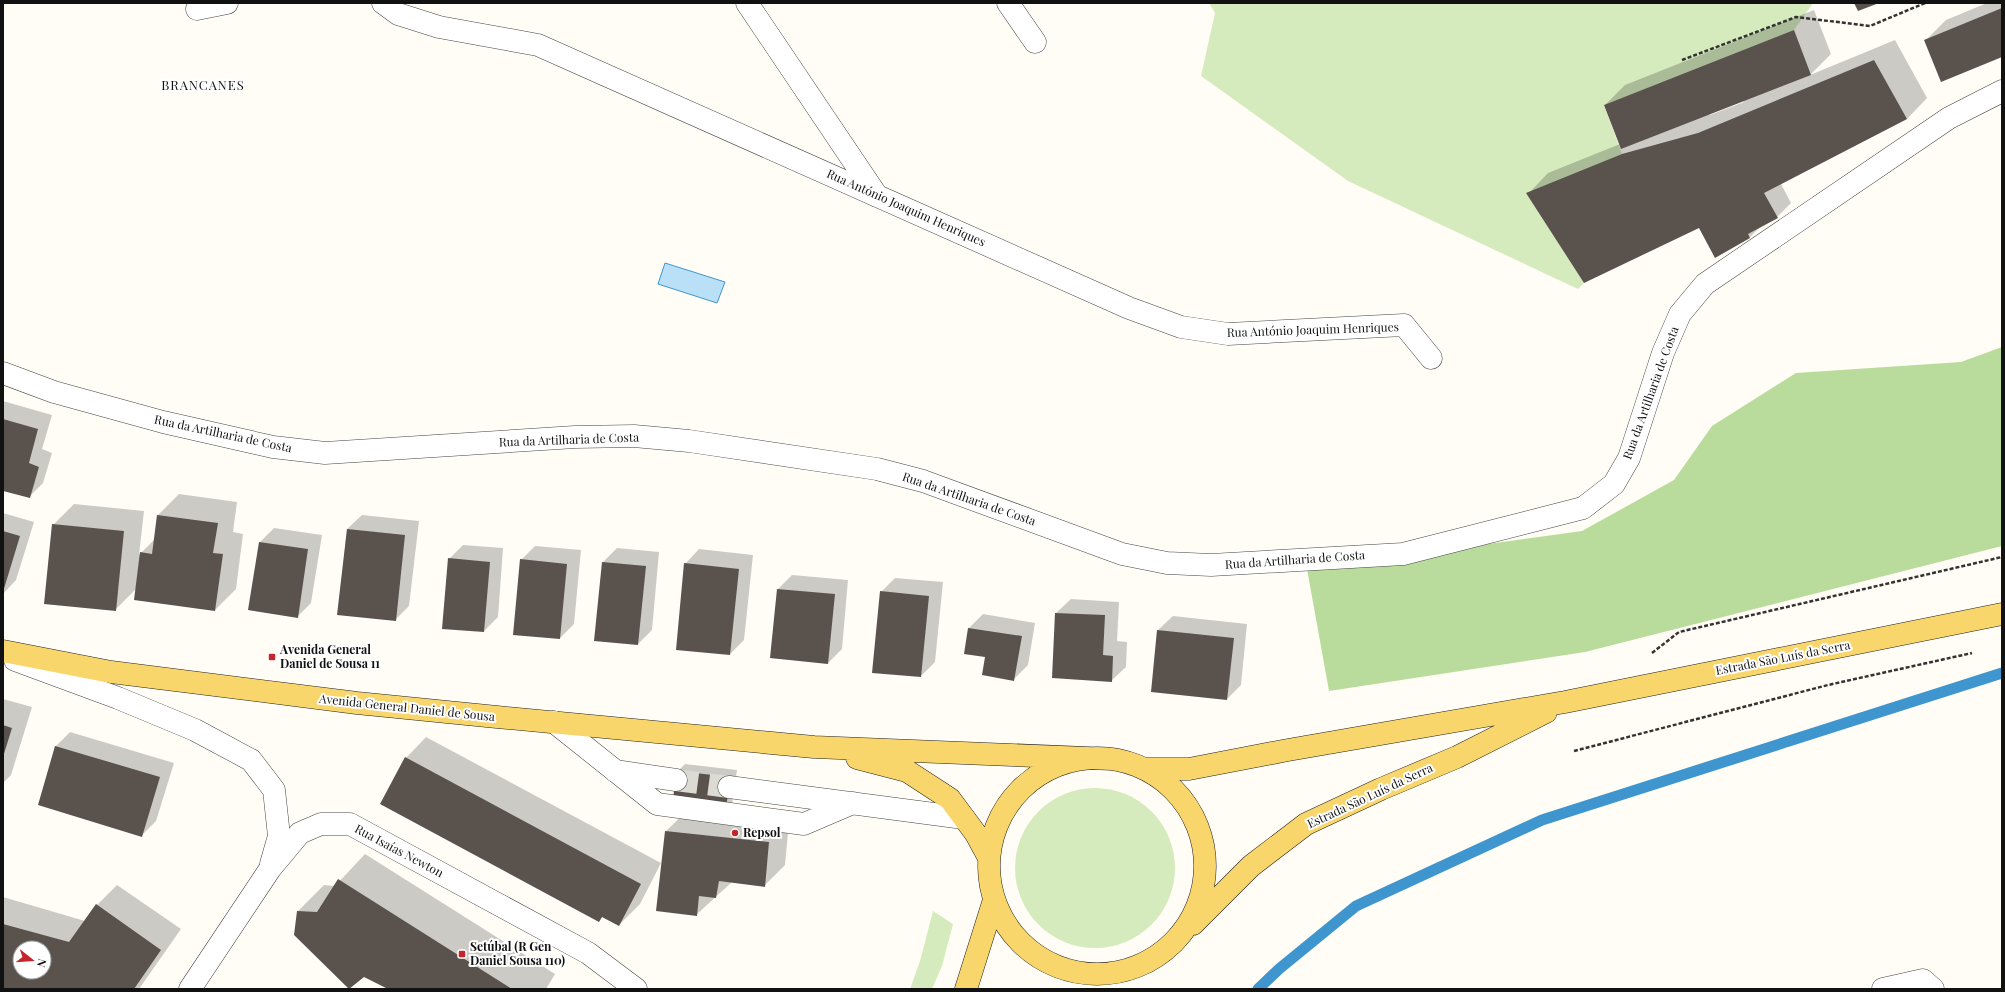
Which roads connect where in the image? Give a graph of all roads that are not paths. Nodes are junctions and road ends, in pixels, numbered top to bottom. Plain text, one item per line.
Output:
1 (227, 3) edge
2 (383, 3) edge
3 (747, 3) edge
4 (1008, 3) edge
5 (197, 10) dead end
6 (1035, 42) dead end
7 (2002, 91) edge
8 (877, 196) junction
9 (1431, 358) dead end
10 (3, 373) edge
11 (2002, 614) edge
12 (3, 651) edge
13 (3, 655) edge
14 (1565, 702) junction
15 (554, 722) junction
16 (814, 747) junction
17 (1112, 759) junction
18 (1145, 769) junction
19 (613, 771) junction
20 (676, 780) tunnel mouth
21 (729, 787) tunnel mouth
22 (853, 803) junction
23 (964, 818) junction
24 (989, 858) junction
25 (270, 869) junction
26 (994, 900) junction
27 (1179, 938) junction
28 (1112, 975) junction
29 (190, 989) edge
30 (636, 989) edge
31 (966, 989) edge
32 (1087, 989) edge
33 (1883, 989) edge
34 (1933, 989) edge

1 - 5 street
2 - 8 street, Rua António Joaquim Henriques
3 - 8 street
4 - 6 street
7 - 10 street, Rua da Artilharia de Costa
8 - 9 street, Rua António Joaquim Henriques
11 - 14 main road, Estrada São Luís da Serra
12 - 15 main road, Avenida General Daniel de Sousa
13 - 25 street
14 - 18 main road, Estrada São Luís da Serra
14 - 27 main road, Estrada São Luís da Serra
15 - 16 main road, Avenida General Daniel de Sousa
15 - 19 street
16 - 17 main road
16 - 23 main road
17 - 18 main road
17 - 24 main road
18 - 27 main road
19 - 20 street
19 - 22 street
21 - 22 street
22 - 23 street
23 - 24 main road
24 - 26 main road
25 - 29 street, Rua Isaías Newton
25 - 30 street, Rua Isaías Newton
26 - 28 main road
26 - 31 main road
27 - 28 main road
28 - 32 main road
33 - 34 street

